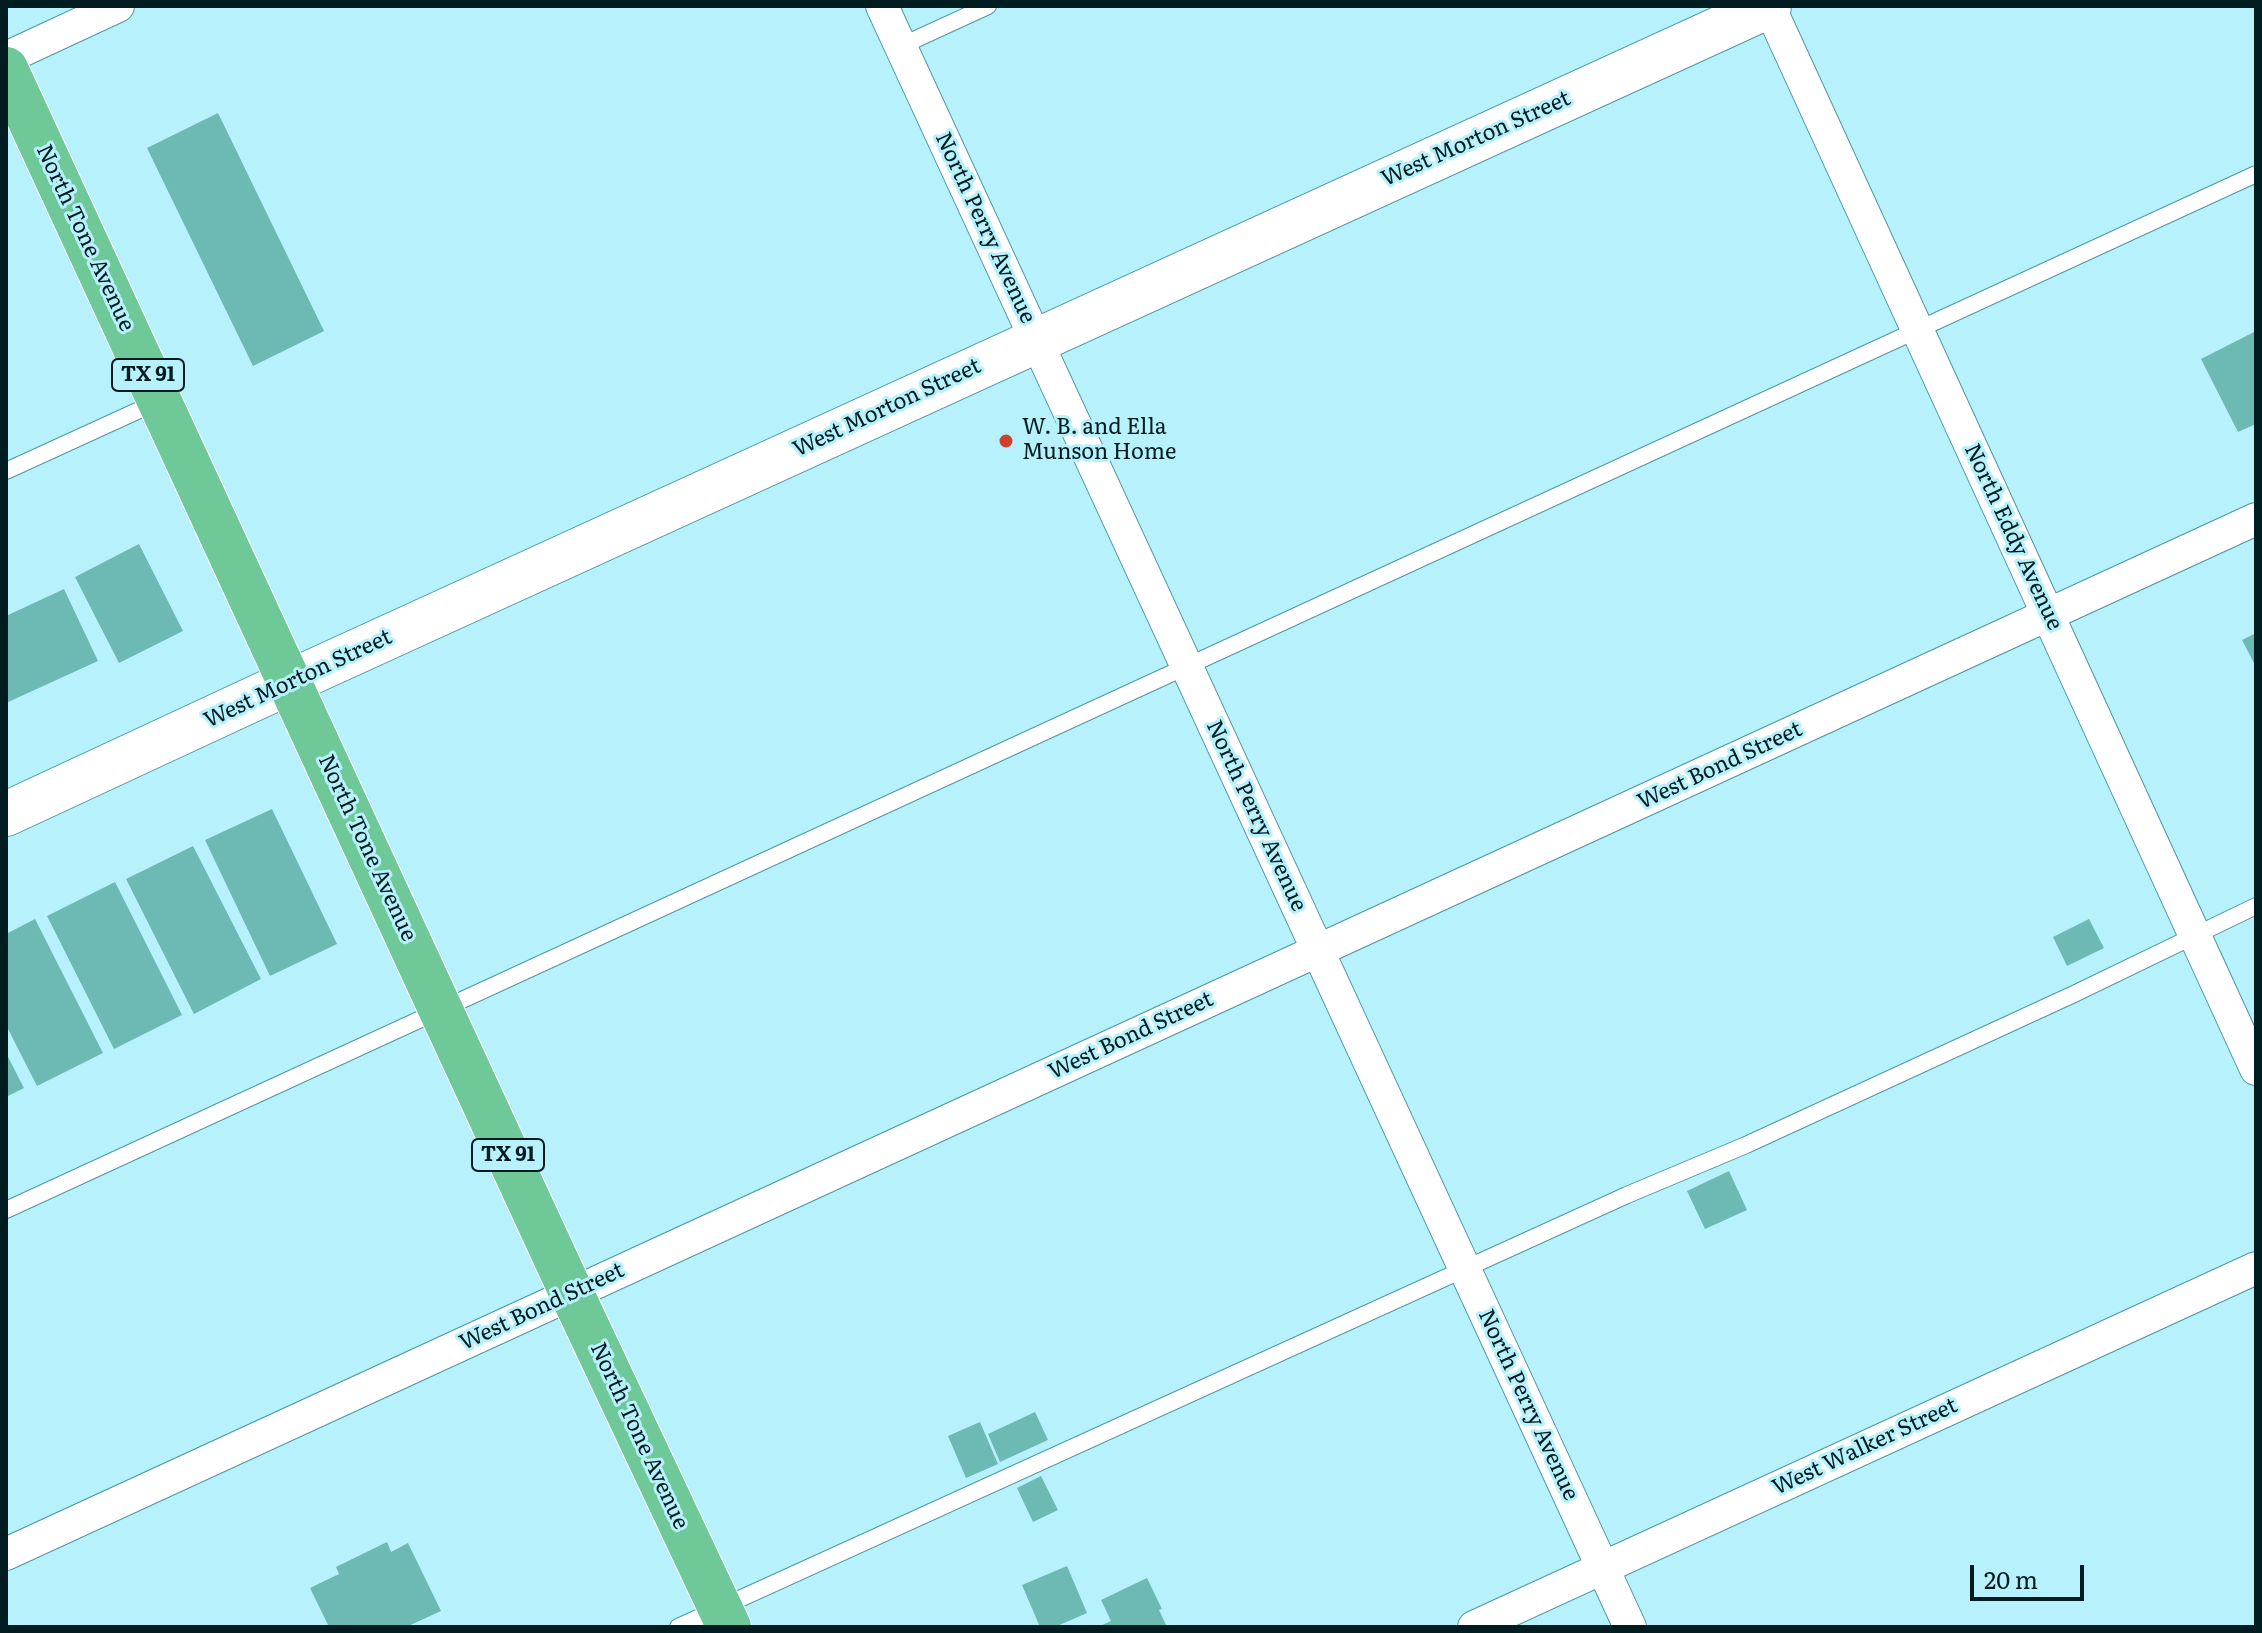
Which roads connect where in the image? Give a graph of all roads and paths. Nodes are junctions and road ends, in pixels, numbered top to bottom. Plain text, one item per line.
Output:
1 (118, 6) edge
2 (882, 6) edge
3 (988, 6) edge
4 (1769, 6) edge
5 (901, 46) junction
6 (6, 58) edge
7 (6, 69) edge
8 (2256, 174) edge
9 (1917, 330) junction
10 (1036, 340) junction
11 (160, 401) junction
12 (6, 471) edge
13 (2256, 519) edge
14 (2048, 614) junction
15 (1187, 666) junction
16 (290, 682) junction
17 (6, 814) edge
18 (2256, 906) edge
19 (2194, 935) junction
20 (1318, 950) junction
21 (441, 1010) junction
22 (2256, 1069) edge
23 (6, 1210) edge
24 (1465, 1268) junction
25 (2256, 1268) edge
26 (572, 1294) junction
27 (6, 1554) edge
28 (1603, 1567) junction
29 (724, 1617) edge
30 (678, 1627) edge
31 (1474, 1627) edge
32 (1630, 1627) edge

1 - 6 street
2 - 5 street, North Perry Avenue
3 - 5 lane
4 - 9 street, North Eddy Avenue
4 - 10 main road, West Morton Street
5 - 10 street, North Perry Avenue
7 - 11 main road, North Tone Avenue / TX 91
8 - 9 lane
9 - 14 street, North Eddy Avenue
9 - 15 lane
10 - 15 street, North Perry Avenue
10 - 16 main road, West Morton Street
11 - 12 lane
11 - 16 main road, North Tone Avenue / TX 91
13 - 14 street, West Bond Street
14 - 19 street, North Eddy Avenue
14 - 20 street, West Bond Street
15 - 20 street, North Perry Avenue
15 - 21 lane
16 - 17 main road, West Morton Street
16 - 21 main road, North Tone Avenue / TX 91
18 - 19 lane
19 - 22 street, North Eddy Avenue
19 - 24 lane
20 - 24 street, North Perry Avenue
20 - 26 street, West Bond Street
21 - 23 lane
21 - 26 main road, North Tone Avenue / TX 91
24 - 28 street, North Perry Avenue
24 - 29 lane
25 - 28 street, West Walker Street
26 - 27 street, West Bond Street
26 - 29 main road, North Tone Avenue / TX 91
28 - 31 street, West Walker Street
28 - 32 street, North Perry Avenue
29 - 30 lane

